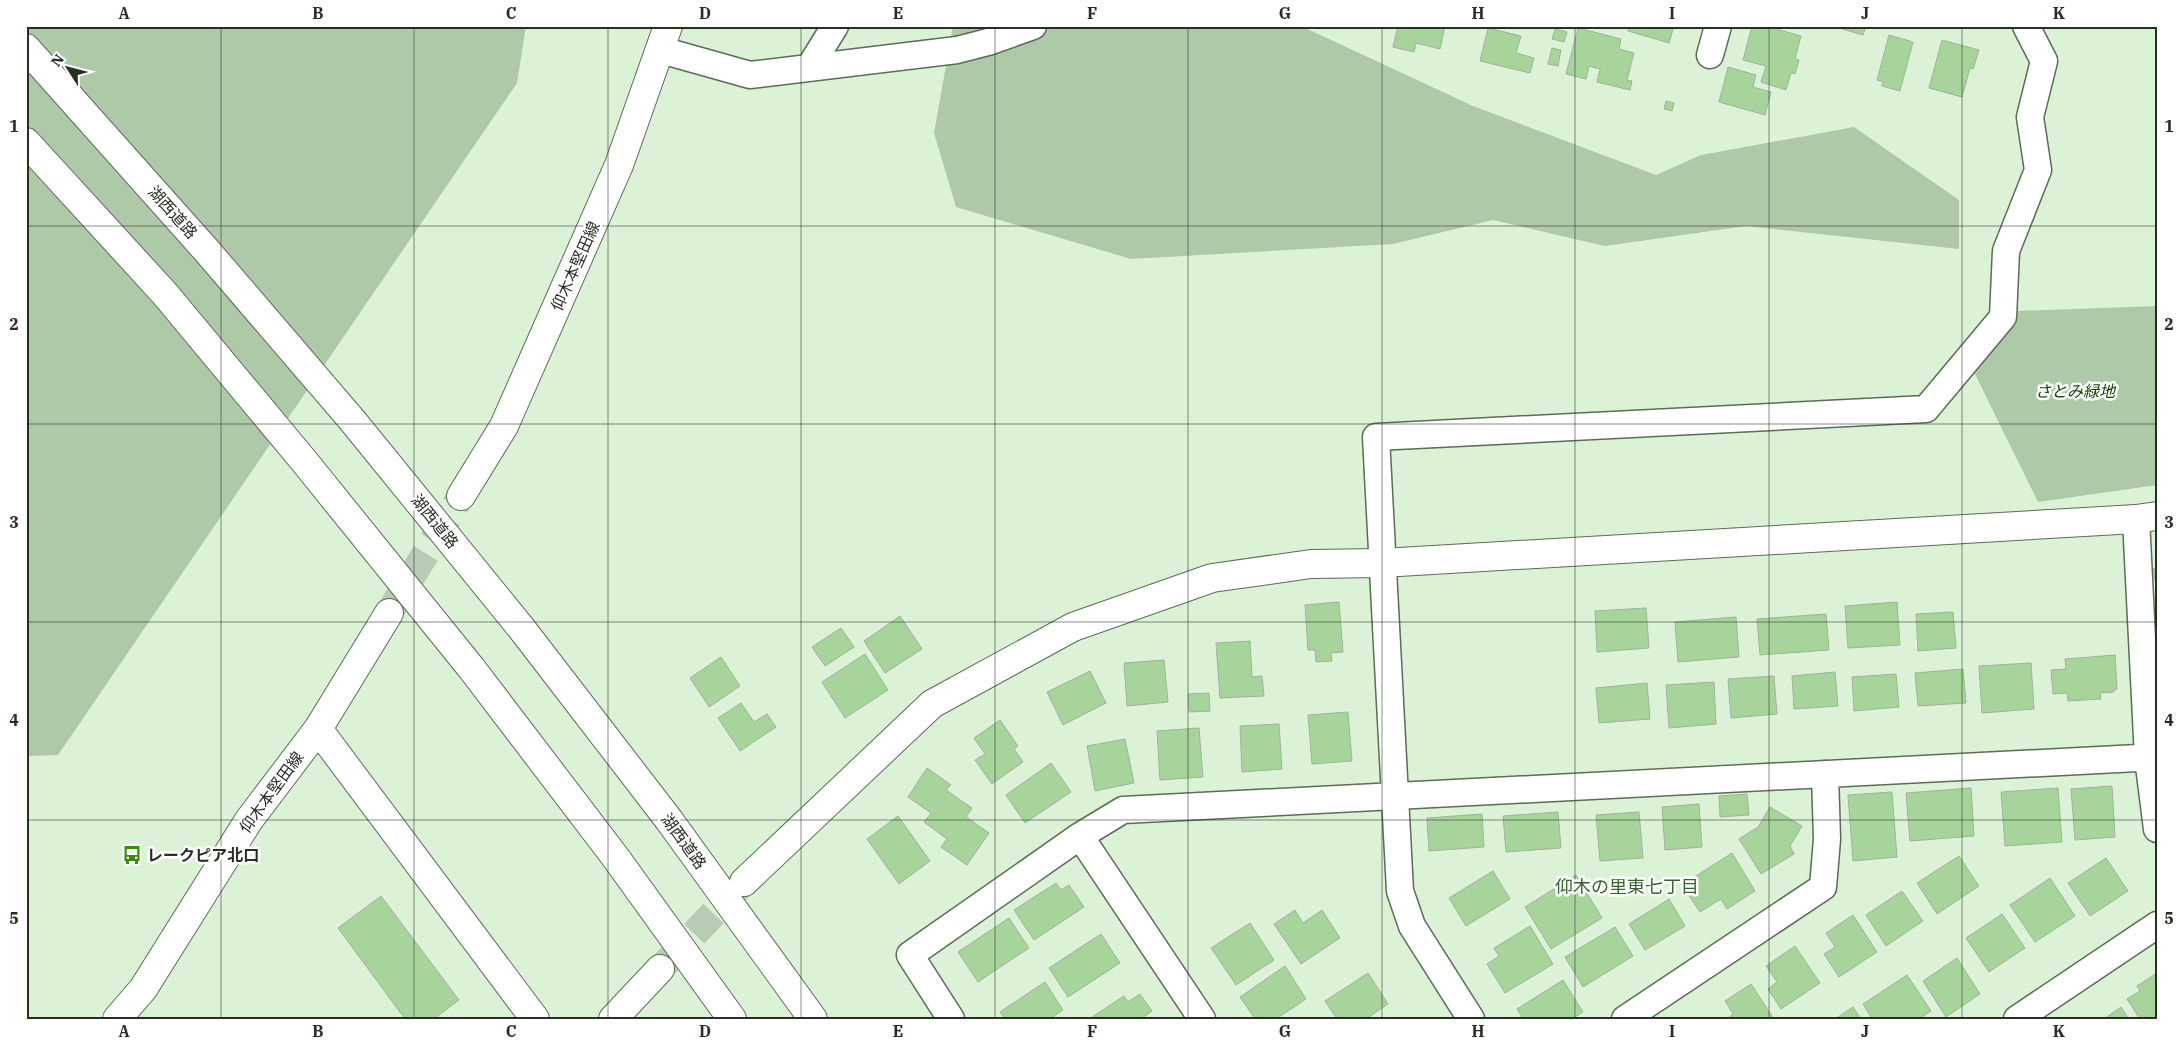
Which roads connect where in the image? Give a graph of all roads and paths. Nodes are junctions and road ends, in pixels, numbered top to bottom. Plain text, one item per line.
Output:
1 (835, 26) edge
2 (1034, 26) edge
3 (1718, 26) edge
4 (2026, 26) edge
5 (664, 38) edge
6 (26, 48) edge
7 (1710, 55) dead end
8 (809, 68) junction
9 (26, 142) edge
10 (461, 496) tunnel mouth
11 (2146, 517) edge
12 (1382, 563) junction
13 (389, 613) tunnel mouth
14 (318, 729) junction
15 (2152, 757) edge
16 (1825, 774) junction
17 (1395, 796) junction
18 (2157, 830) edge
19 (1080, 836) junction
20 (744, 882) tunnel mouth
21 (2157, 925) edge
22 (660, 969) tunnel mouth
23 (117, 1019) edge
24 (535, 1019) edge
25 (613, 1019) edge
26 (732, 1019) edge
27 (813, 1019) edge
28 (951, 1019) edge
29 (1202, 1019) edge
30 (1471, 1019) edge
31 (1625, 1019) edge
32 (2017, 1019) edge

1 - 8 street
2 - 8 street
3 - 7 street
4 - 12 street
5 - 8 street
5 - 10 main road, 仰木本堅田線
6 - 27 main road, 湖西道路
9 - 26 main road
11 - 12 main road
11 - 15 street
12 - 17 street
12 - 20 main road
13 - 14 main road, 仰木本堅田線
14 - 23 main road, 仰木本堅田線
14 - 24 main road
15 - 16 street
15 - 18 street
16 - 17 street
16 - 31 street
17 - 19 street
17 - 30 street
19 - 28 street
19 - 29 street
21 - 32 street
22 - 25 main road

